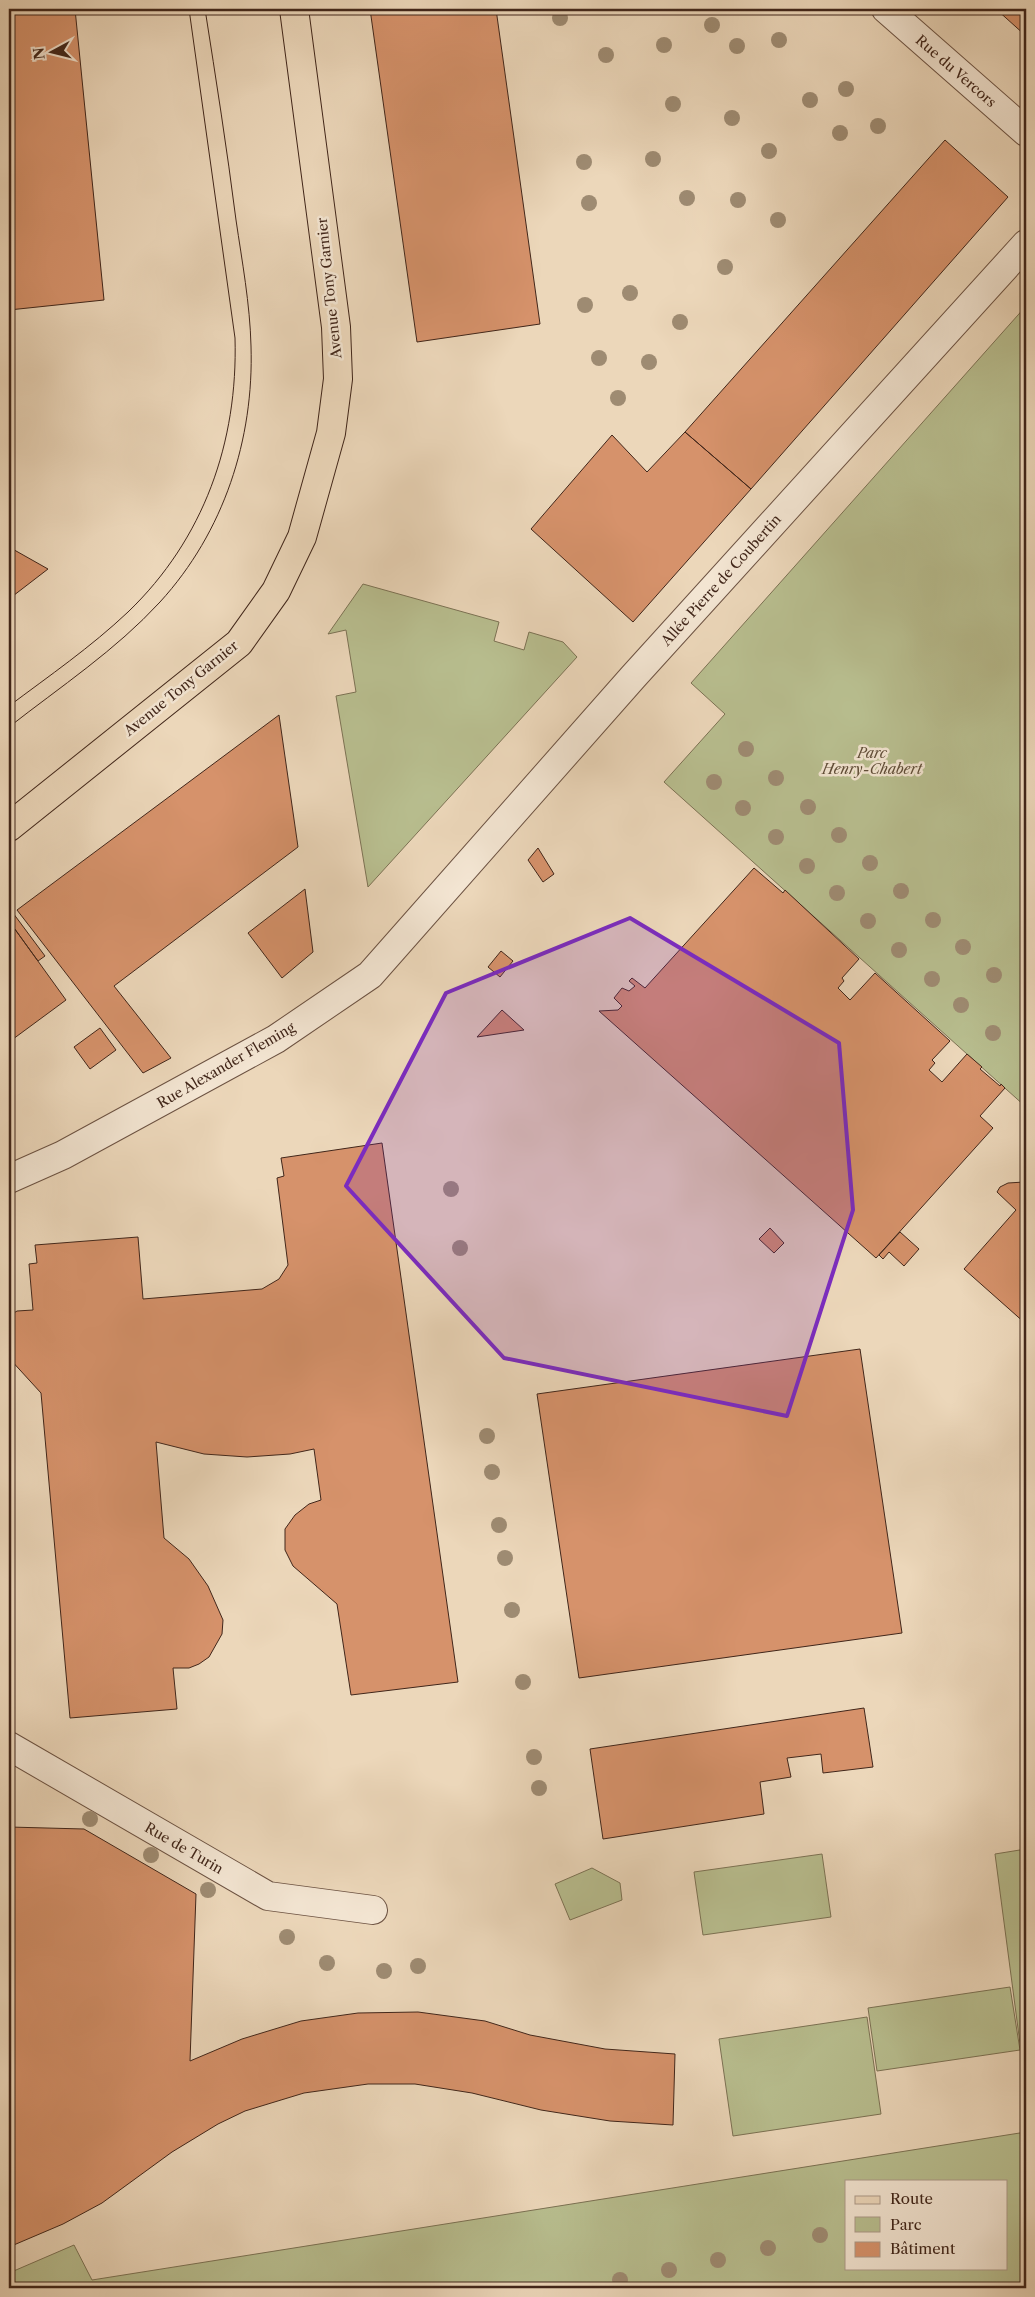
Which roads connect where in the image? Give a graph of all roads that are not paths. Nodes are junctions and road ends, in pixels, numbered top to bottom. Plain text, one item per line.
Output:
1 (294, 9) edge
2 (886, 9) edge
3 (1026, 132) edge
4 (1026, 244) edge
5 (9, 827) edge
6 (420, 918) joint
7 (9, 1179) edge
8 (9, 1746) edge
9 (373, 1910) dead end

1 - 5 main road, Avenue Tony Garnier
2 - 3 street, Rue du Vercors
4 - 6 street, Allée Pierre de Coubertin
6 - 7 street, Rue Alexander Fleming
8 - 9 street, Rue de Turin

